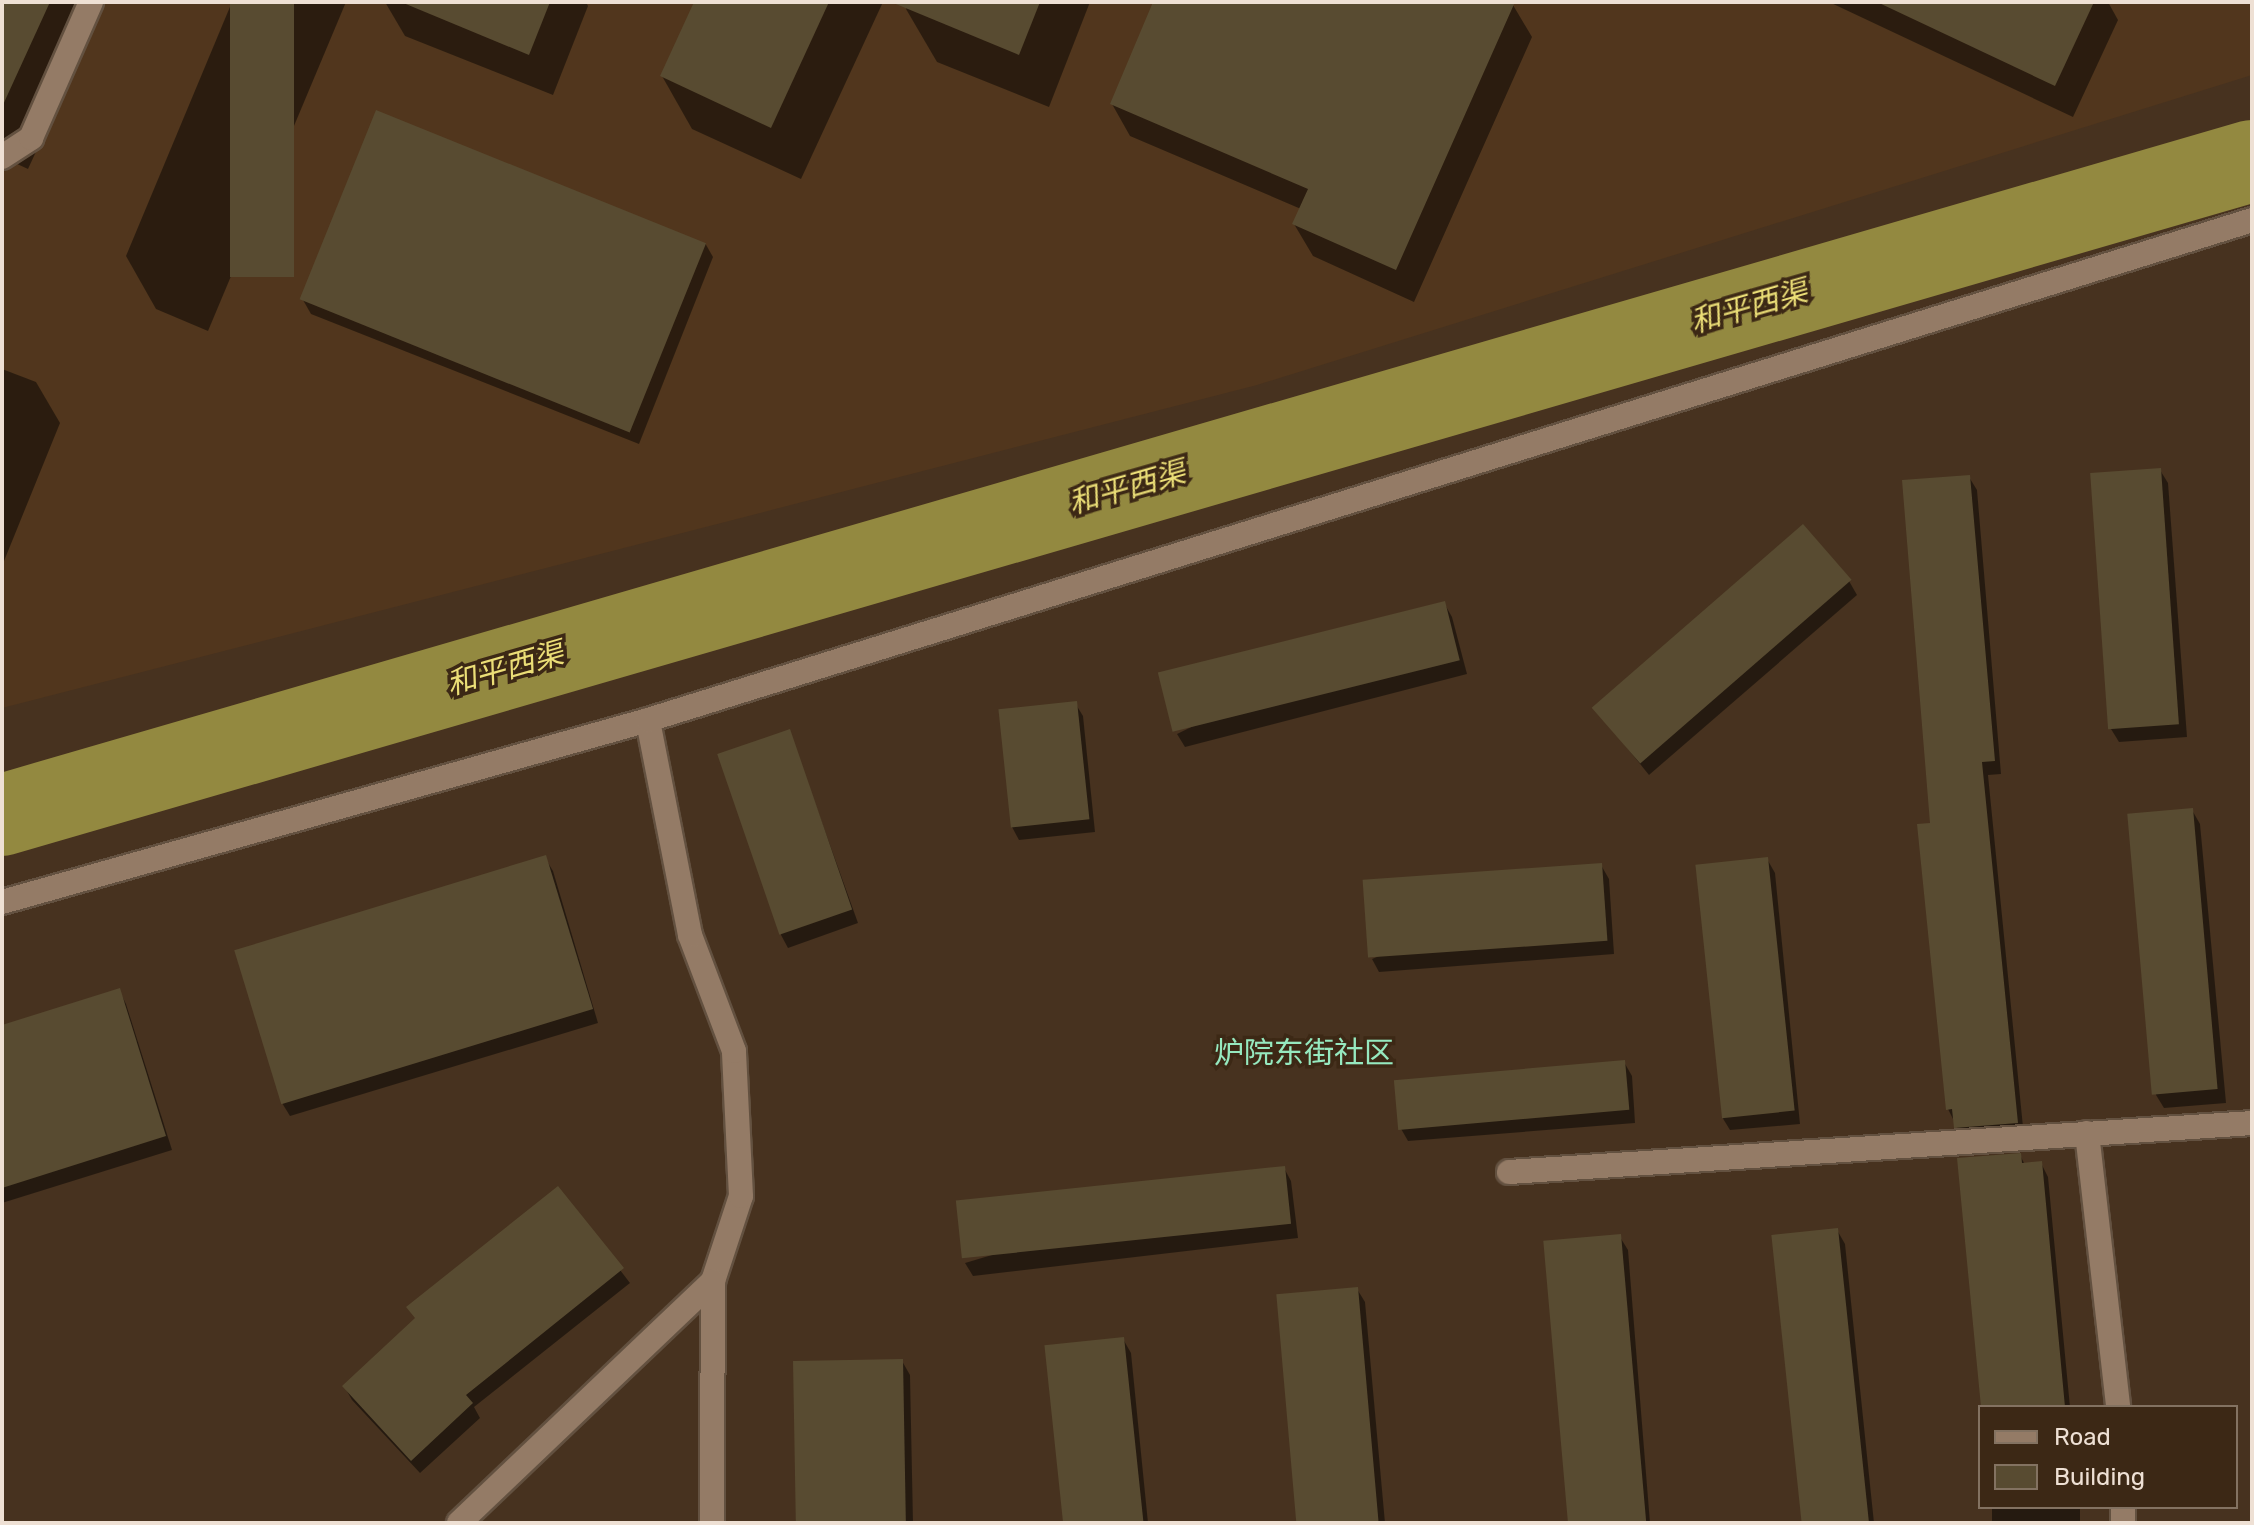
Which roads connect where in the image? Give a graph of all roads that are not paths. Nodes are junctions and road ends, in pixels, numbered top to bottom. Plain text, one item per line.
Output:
1 (91, 2) edge
2 (2, 157) edge
3 (2252, 220) edge
4 (648, 720) junction
5 (2, 902) edge
6 (2252, 1123) edge
7 (2087, 1133) junction
8 (1509, 1172) dead end
9 (713, 1281) junction
10 (2118, 1405) edge
11 (459, 1523) edge
12 (712, 1523) edge

1 - 2 street
3 - 4 street
4 - 5 street
4 - 9 street
6 - 7 street
7 - 8 street
7 - 10 street
9 - 11 street
9 - 12 street

